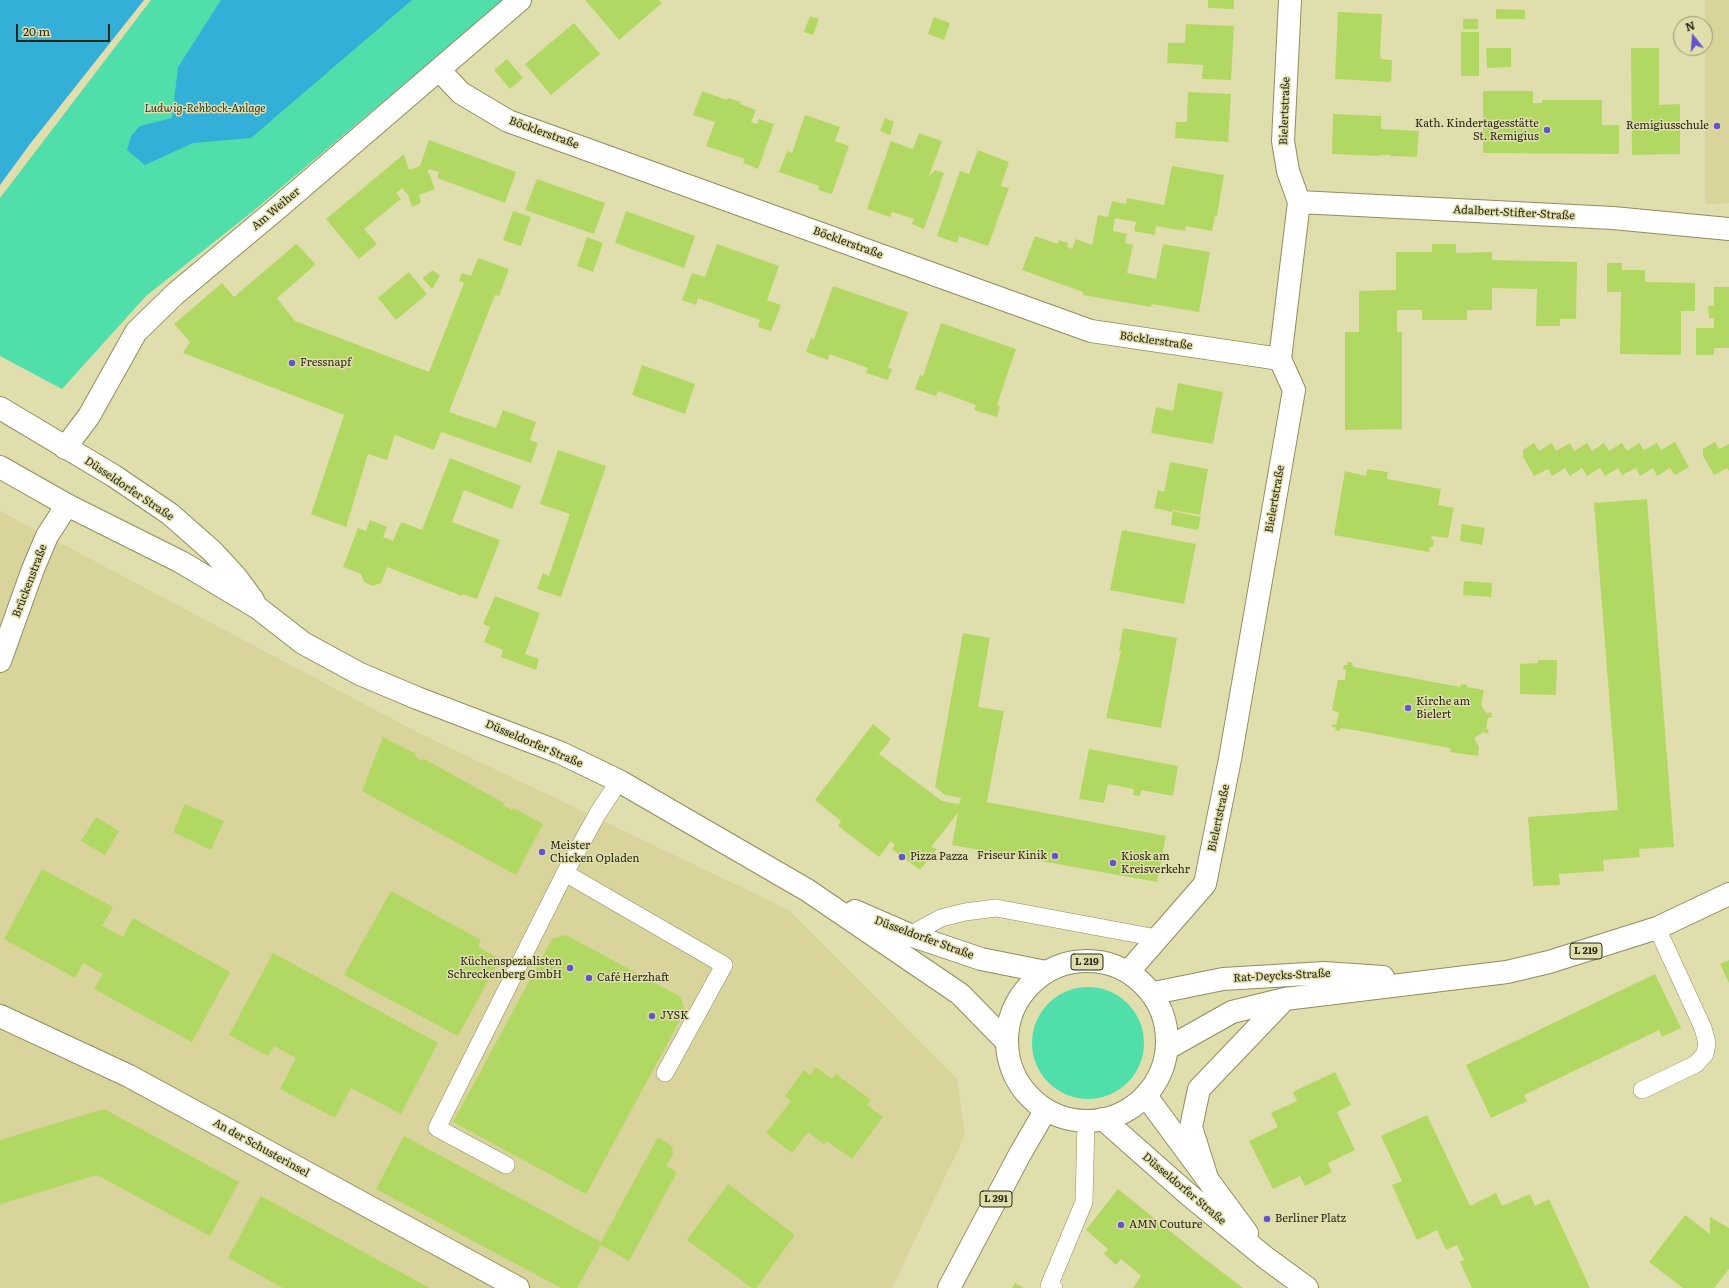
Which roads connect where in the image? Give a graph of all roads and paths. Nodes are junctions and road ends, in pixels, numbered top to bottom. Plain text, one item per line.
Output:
1 (520, 0) edge
2 (1290, 0) edge
3 (439, 70) junction
4 (1299, 202) junction
5 (1729, 229) edge
6 (1280, 359) junction
7 (0, 408) edge
8 (65, 448) junction
9 (0, 468) edge
10 (67, 504) junction
11 (258, 608) junction
12 (0, 660) edge
13 (619, 781) junction
14 (565, 873) junction
15 (807, 890) junction
16 (1729, 894) edge
17 (1657, 928) junction
18 (910, 935) junction
19 (1157, 938) junction
20 (1128, 971) junction
21 (1046, 972) junction
22 (1434, 980) junction
23 (1154, 993) junction
24 (1285, 999) junction
25 (0, 1016) edge
26 (1008, 1042) junction
27 (1168, 1048) junction
28 (665, 1073) dead end
29 (1642, 1090) dead end
30 (1146, 1096) junction
31 (1045, 1111) junction
32 (1095, 1120) junction
33 (506, 1165) dead end
34 (1207, 1178) junction
35 (1266, 1258) junction
36 (518, 1288) edge
37 (949, 1288) edge
38 (1054, 1288) edge
39 (1307, 1288) edge

1 - 3 street, Am Weiher
2 - 4 street, Bielertstraße
3 - 6 street, Böcklerstraße
3 - 8 street, Am Weiher
4 - 5 street, Adalbert-Stifter-Straße
4 - 6 street, Bielertstraße
6 - 19 street, Bielertstraße
7 - 8 street, Düsseldorfer Straße
8 - 11 street, Düsseldorfer Straße
9 - 10 street, Düsseldorfer Straße
10 - 11 street, Düsseldorfer Straße
10 - 12 street, Brückenstraße
11 - 13 street, Düsseldorfer Straße
13 - 14 lane
13 - 15 street, Düsseldorfer Straße
14 - 28 lane
14 - 33 lane
15 - 18 street, Düsseldorfer Straße
15 - 26 street, Düsseldorfer Straße
16 - 17 street, Rat-Deycks-Straße / L 219
17 - 22 street, Rat-Deycks-Straße / L 219
17 - 29 lane
18 - 19 lane
18 - 21 street, Düsseldorfer Straße
19 - 20 street, Bielertstraße
20 - 21 street, L 219
20 - 23 street, L 219
21 - 26 street, L 219
22 - 23 street, Rat-Deycks-Straße / L 219
22 - 24 street, Rat-Deycks-Straße / L 219
23 - 27 street, L 219
24 - 27 street, Rat-Deycks-Straße / L 219
24 - 34 street
25 - 36 street, An der Schusterinsel
26 - 31 street, L 219
27 - 30 street, L 219
30 - 32 street, L 219
30 - 34 street, Düsseldorfer Straße
31 - 32 street, L 219
31 - 37 street, L 291
32 - 35 street, Düsseldorfer Straße
32 - 38 lane
34 - 35 street, Düsseldorfer Straße
35 - 39 street, Düsseldorfer Straße

